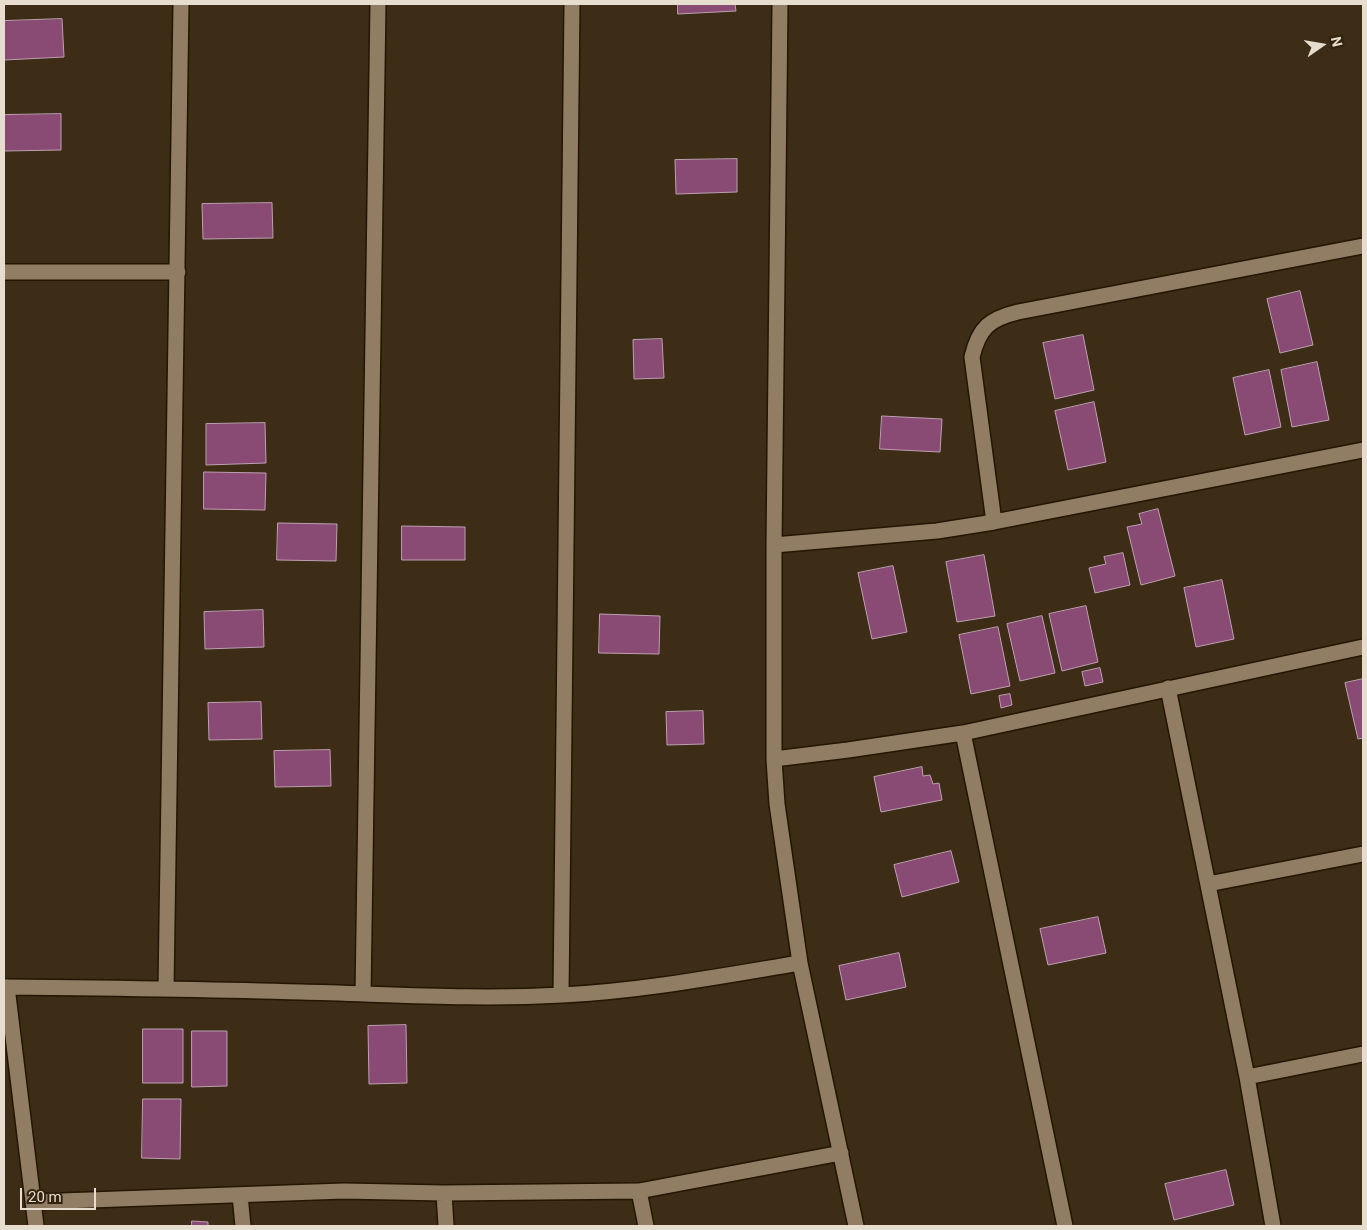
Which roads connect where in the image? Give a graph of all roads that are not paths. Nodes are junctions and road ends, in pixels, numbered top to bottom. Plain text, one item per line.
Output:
1 (182, 4) edge
2 (378, 4) edge
3 (572, 4) edge
4 (780, 4) edge
5 (1363, 246) edge
6 (4, 272) edge
7 (178, 272) junction
8 (1363, 450) edge
9 (994, 522) junction
10 (774, 544) junction
11 (1363, 647) edge
12 (1168, 688) junction
13 (963, 733) junction
14 (774, 759) junction
15 (1363, 854) edge
16 (1208, 884) junction
17 (800, 963) junction
18 (5, 987) edge
19 (166, 988) junction
20 (363, 994) junction
21 (561, 995) junction
22 (1363, 1054) edge
23 (1247, 1077) junction
24 (841, 1153) junction
25 (639, 1191) junction
26 (444, 1193) junction
27 (240, 1195) junction
28 (33, 1202) junction
29 (36, 1226) edge
30 (242, 1226) edge
31 (446, 1226) edge
32 (646, 1226) edge
33 (856, 1226) edge
34 (1065, 1226) edge
35 (1273, 1226) edge

1 - 7 street
2 - 20 street
3 - 21 street
4 - 10 street
5 - 9 street
6 - 7 street
7 - 19 street
8 - 9 street
9 - 10 street
10 - 14 street
11 - 12 street
12 - 13 street
12 - 16 street
13 - 14 street
13 - 34 street
14 - 17 street
15 - 16 street
16 - 23 street
17 - 21 street
17 - 24 street
18 - 19 street
18 - 28 street
19 - 20 street
20 - 21 street
22 - 23 street
23 - 35 street
24 - 25 street
24 - 33 street
25 - 26 street
25 - 32 street
26 - 27 street
26 - 31 street
27 - 28 street
27 - 30 street
28 - 29 street

